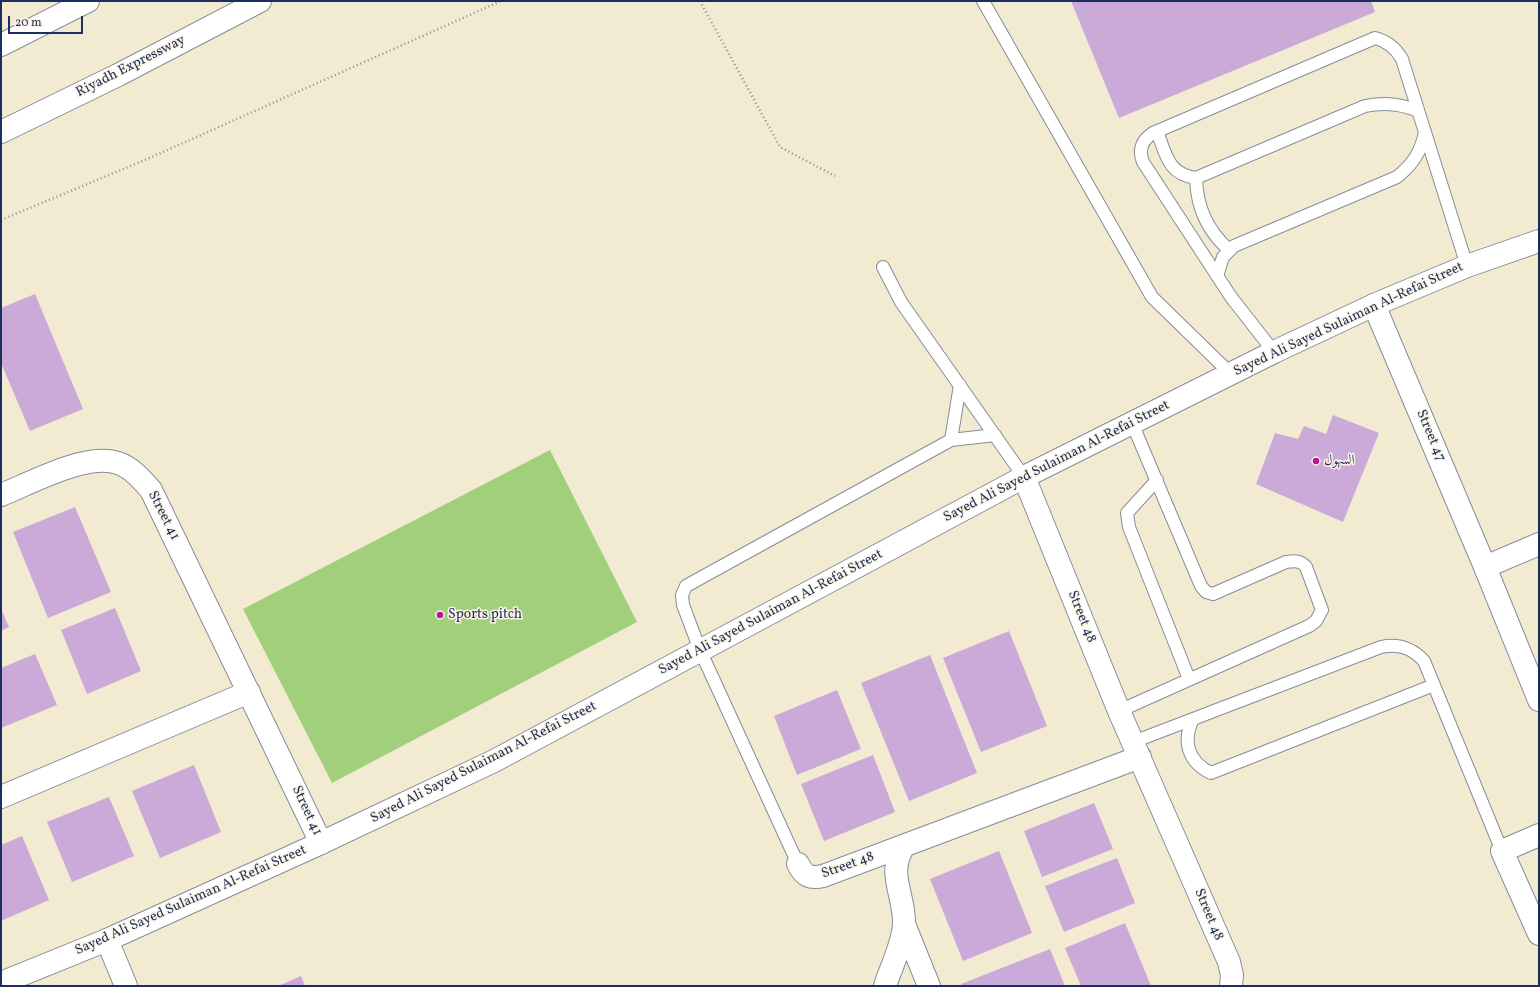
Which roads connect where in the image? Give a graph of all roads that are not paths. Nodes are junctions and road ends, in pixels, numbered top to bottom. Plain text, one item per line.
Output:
1 (88, 1) edge
2 (260, 1) edge
3 (983, 1) edge
4 (1, 45) edge
5 (1418, 111) junction
6 (1157, 131) junction
7 (1, 132) edge
8 (1425, 132) junction
9 (1196, 178) junction
10 (1539, 241) edge
11 (1229, 250) junction
12 (1466, 266) junction
13 (883, 267) dead end
14 (1217, 276) junction
15 (1374, 305) junction
16 (1274, 352) junction
17 (1231, 374) junction
18 (960, 385) junction
19 (1132, 423) junction
20 (995, 435) junction
21 (951, 440) junction
22 (1024, 477) junction
23 (1157, 480) junction
24 (1, 495) edge
25 (1539, 544) edge
26 (1485, 567) junction
27 (700, 650) junction
28 (1189, 679) junction
29 (1434, 685) junction
30 (249, 692) junction
31 (1539, 700) edge
32 (1119, 711) junction
33 (1194, 719) junction
34 (1136, 750) junction
35 (1, 796) edge
36 (1539, 835) edge
37 (321, 843) junction
38 (904, 846) junction
39 (1502, 851) junction
40 (798, 864) joint
41 (904, 924) junction
42 (1539, 934) edge
43 (107, 940) junction
44 (1, 983) edge
45 (126, 986) edge
46 (885, 986) edge
47 (929, 986) edge
48 (1231, 986) edge

1 - 4 main road
2 - 7 main road, Riyadh Expressway
3 - 17 lane
5 - 6 lane
5 - 8 lane
5 - 9 lane
6 - 9 lane
6 - 14 lane
8 - 11 lane
8 - 12 lane
9 - 11 lane
10 - 12 main road, Sayed Ali Sayed Sulaiman Al-Refai Street
11 - 14 lane
12 - 15 main road, Sayed Ali Sayed Sulaiman Al-Refai Street
13 - 18 lane
14 - 16 lane
15 - 16 main road, Sayed Ali Sayed Sulaiman Al-Refai Street
15 - 26 main road, Street 47
16 - 17 main road, Sayed Ali Sayed Sulaiman Al-Refai Street
17 - 19 main road, Sayed Ali Sayed Sulaiman Al-Refai Street
18 - 20 lane
18 - 21 lane
19 - 22 main road, Sayed Ali Sayed Sulaiman Al-Refai Street
19 - 23 lane
20 - 21 lane
20 - 22 lane
21 - 27 lane
22 - 27 main road, Sayed Ali Sayed Sulaiman Al-Refai Street
22 - 32 main road, Street 48
23 - 28 lane
23 - 28 lane
24 - 30 main road, Street 41
25 - 26 main road
26 - 31 main road, Street 47
27 - 37 main road, Sayed Ali Sayed Sulaiman Al-Refai Street
27 - 40 lane
28 - 32 lane
29 - 33 lane
29 - 33 lane
29 - 39 lane
30 - 35 main road
30 - 37 main road, Street 41
32 - 34 main road, Street 48
33 - 34 lane
34 - 38 main road, Street 48
34 - 48 main road, Street 48
36 - 39 main road
37 - 43 main road, Sayed Ali Sayed Sulaiman Al-Refai Street
38 - 40 main road, Street 48
38 - 41 main road, Street 48
39 - 42 main road
41 - 46 main road, Street 48
41 - 47 main road, Street 48
43 - 44 main road, Sayed Ali Sayed Sulaiman Al-Refai Street
43 - 45 main road

